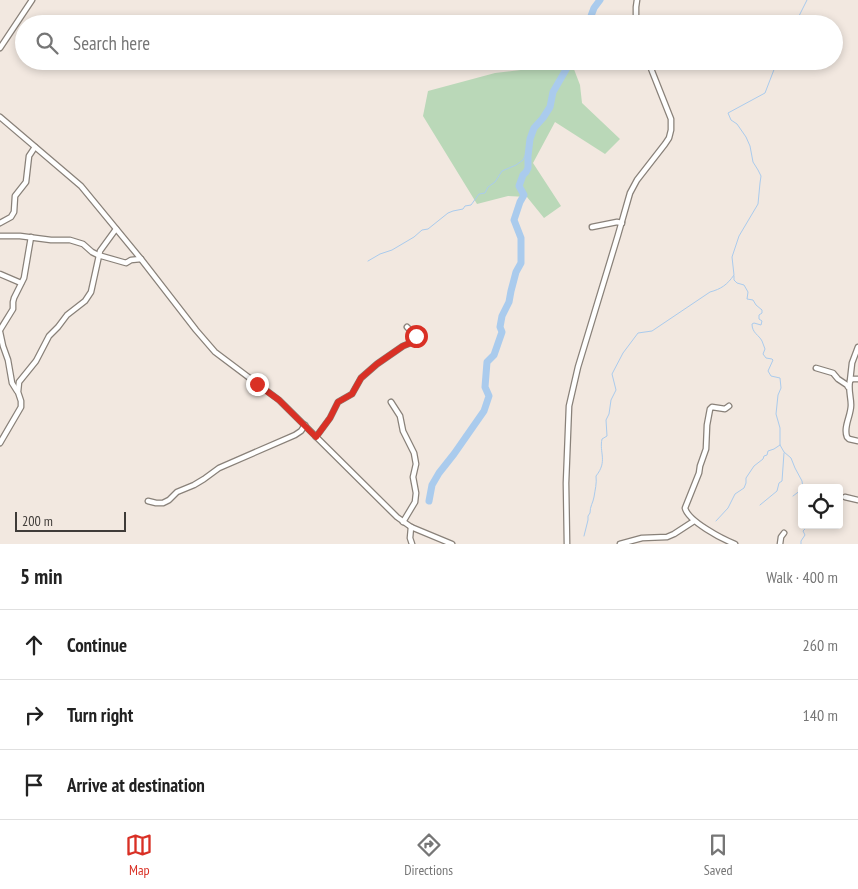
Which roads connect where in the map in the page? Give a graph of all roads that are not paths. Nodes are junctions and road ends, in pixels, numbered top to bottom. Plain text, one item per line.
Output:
1 (32, 0) edge
2 (637, 0) edge
3 (22, 15) edge
4 (636, 15) edge
5 (15, 26) edge
6 (0, 48) edge
7 (652, 70) edge
8 (0, 117) edge
9 (35, 147) junction
10 (0, 223) edge
11 (622, 224) junction
12 (592, 227) dead end
13 (116, 229) junction
14 (0, 236) edge
15 (31, 237) junction
16 (98, 255) junction
17 (141, 260) junction
18 (0, 274) edge
19 (22, 283) junction
20 (407, 327) dead end
21 (0, 331) edge
22 (858, 347) edge
23 (816, 368) dead end
24 (858, 379) edge
25 (850, 381) junction
26 (849, 389) junction
27 (18, 392) junction
28 (391, 402) dead end
29 (729, 406) dead end
30 (305, 425) junction
31 (316, 437) junction
32 (858, 441) edge
33 (0, 443) edge
34 (845, 497) dead end
35 (858, 500) edge
36 (148, 501) dead end
37 (694, 521) junction
38 (403, 522) junction
39 (411, 527) junction
40 (784, 532) dead end
41 (412, 544) edge
42 (452, 544) edge
43 (567, 544) edge
44 (620, 544) edge
45 (735, 544) edge
46 (780, 544) edge

1 - 3 street
2 - 4 street
5 - 6 street
7 - 11 street
8 - 9 street
9 - 10 street
9 - 13 street
11 - 12 street
11 - 43 street
13 - 16 street
13 - 17 street
14 - 15 street
15 - 16 street
15 - 19 street
16 - 17 street
16 - 27 street
17 - 30 street
18 - 19 street
19 - 21 street
20 - 31 street
21 - 27 street
22 - 25 street
23 - 26 street
24 - 25 street
25 - 26 street
26 - 32 street
27 - 33 street
28 - 38 street
29 - 37 street
30 - 31 street
30 - 36 street
31 - 38 street
34 - 35 street
37 - 44 street
37 - 45 street
38 - 39 street
39 - 41 street
39 - 42 street
40 - 46 street

